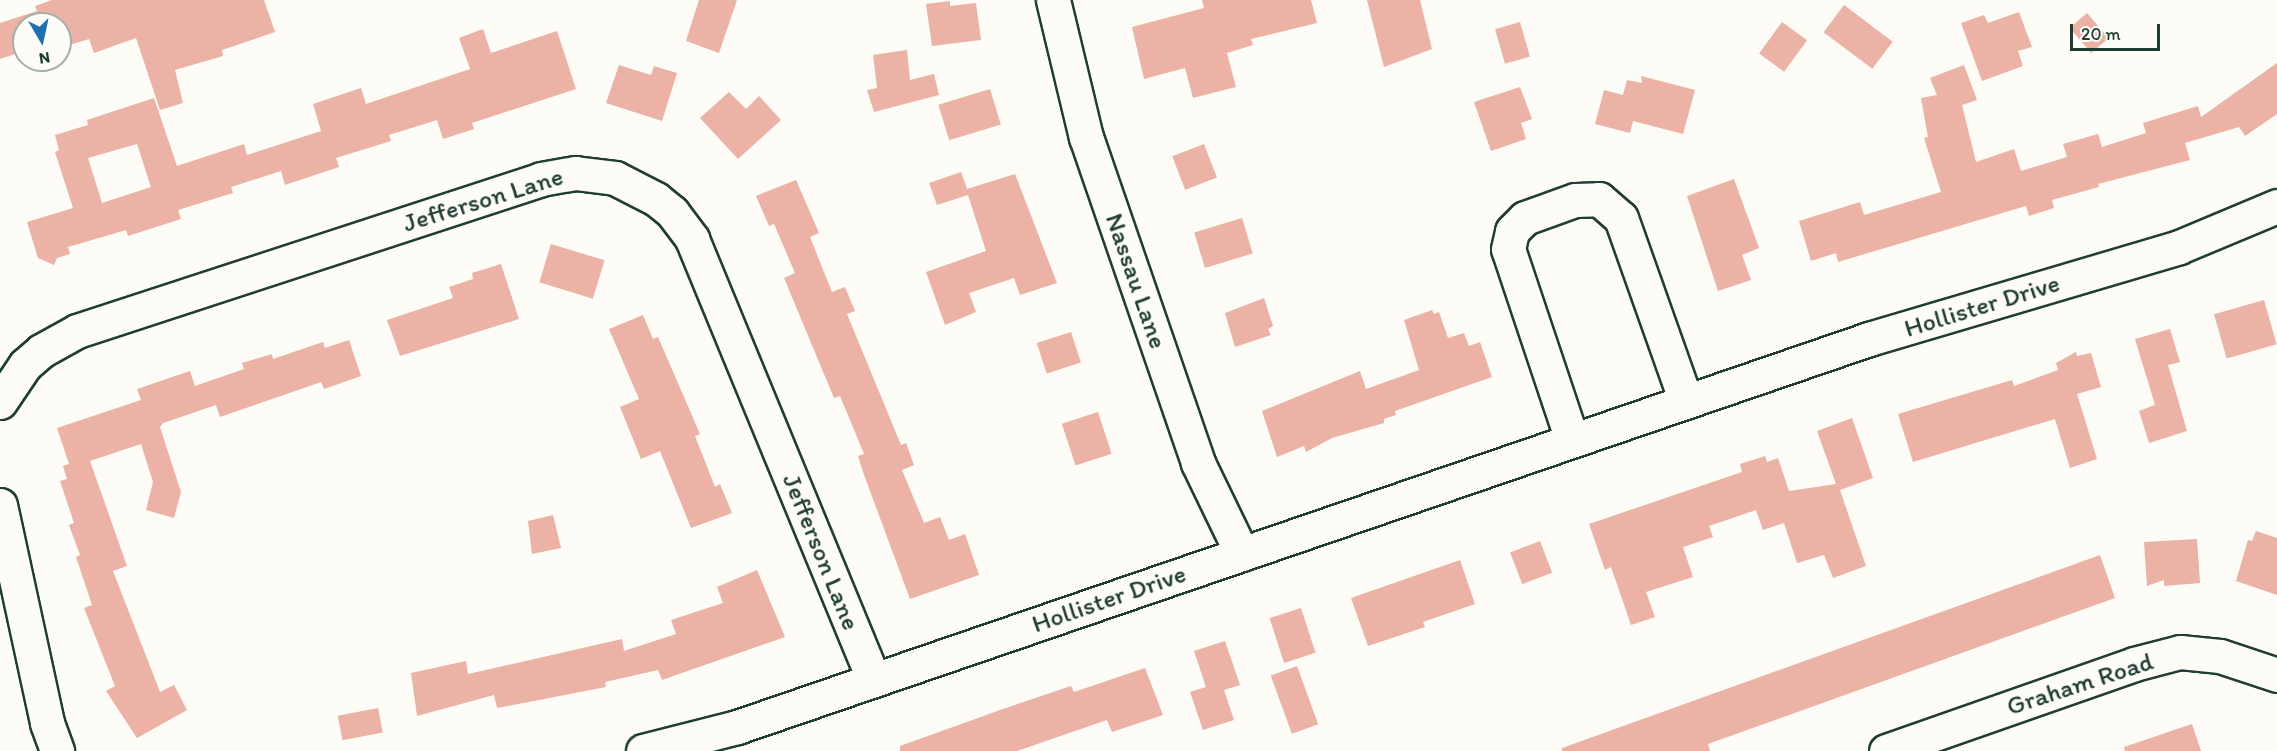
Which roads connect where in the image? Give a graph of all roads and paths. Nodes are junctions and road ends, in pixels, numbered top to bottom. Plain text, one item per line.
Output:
1 (1053, 0) edge
2 (2277, 206) edge
3 (0, 402) edge
4 (1686, 402) junction
5 (1572, 440) junction
6 (0, 505) edge
7 (1242, 554) junction
8 (2277, 675) edge
9 (874, 680) junction
10 (57, 751) edge
11 (643, 751) edge
12 (1886, 751) edge

1 - 7 street, Nassau Lane
2 - 4 street, Hollister Drive
3 - 9 street, Jefferson Lane
4 - 5 street, Hollister Drive
4 - 5 street
5 - 7 street, Hollister Drive
6 - 10 street
7 - 9 street, Hollister Drive
8 - 12 street, Graham Road
9 - 11 street, Hollister Drive

